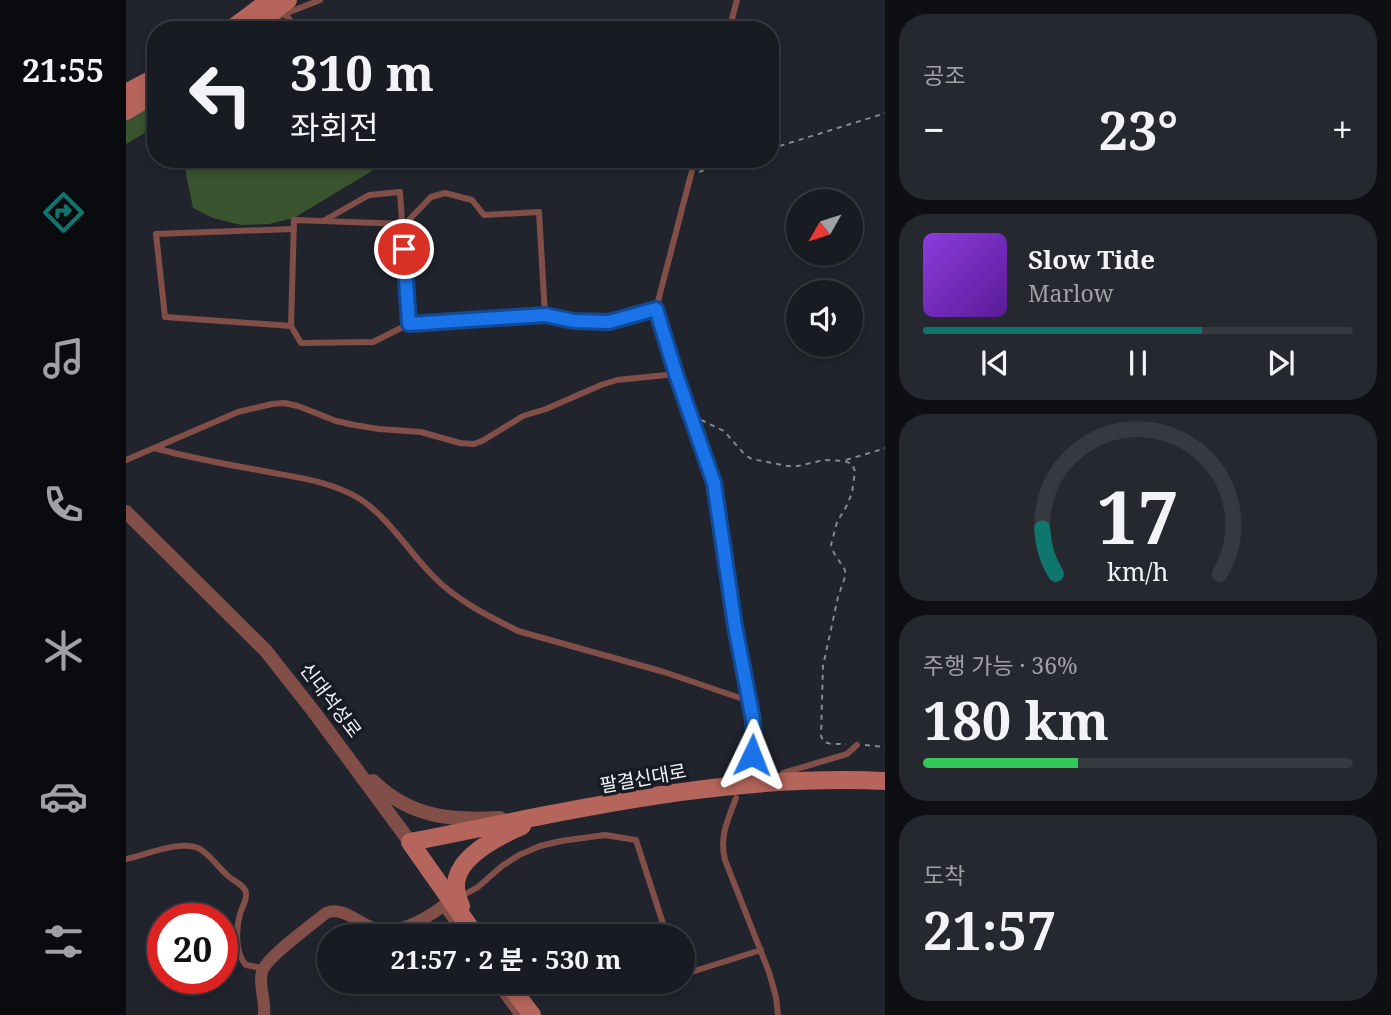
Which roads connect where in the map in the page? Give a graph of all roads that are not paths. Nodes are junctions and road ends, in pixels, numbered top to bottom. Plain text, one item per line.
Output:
1 (270, 0) edge
2 (320, 0) edge
3 (737, 0) edge
4 (287, 7) edge
5 (242, 21) edge
6 (262, 21) edge
7 (731, 21) edge
8 (147, 82) edge
9 (126, 93) edge
10 (147, 98) edge
11 (126, 111) edge
12 (693, 168) edge
13 (324, 221) junction
14 (402, 224) junction
15 (293, 229) junction
16 (656, 309) junction
17 (545, 315) junction
18 (409, 324) junction
19 (291, 326) junction
20 (676, 374) junction
21 (154, 448) junction
22 (126, 460) edge
23 (128, 511) edge
24 (749, 701) junction
25 (857, 744) road end
26 (347, 757) junction
27 (746, 772) dead end
28 (781, 781) junction
29 (885, 781) edge
30 (736, 798) dead end
31 (550, 815) junction
32 (410, 842) junction
33 (126, 859) edge
34 (450, 901) junction
35 (464, 924) edge
36 (663, 924) edge
37 (761, 950) junction
38 (262, 968) junction
39 (695, 971) edge
40 (502, 994) edge
41 (516, 994) edge
42 (264, 1015) edge
43 (517, 1015) edge
44 (532, 1015) edge
45 (778, 1015) edge

1 - 5 main road
2 - 4 lane
3 - 7 lane
4 - 6 main road
8 - 9 main road
10 - 11 main road
12 - 16 lane
13 - 14 lane
13 - 14 lane
13 - 15 lane
14 - 17 lane
14 - 18 lane
15 - 19 lane
15 - 19 lane
16 - 17 lane
16 - 20 lane
17 - 18 lane
18 - 19 lane
20 - 21 lane
20 - 24 lane
21 - 22 lane
21 - 24 lane
23 - 26 street, 신대석성로
24 - 27 lane
25 - 28 lane
26 - 31 street
26 - 32 street, 신대석성로
28 - 29 main road, 팔결신대로
28 - 31 main road, 팔결신대로
30 - 37 lane
31 - 32 main road, 팔결신대로
31 - 34 main road
32 - 34 main road, 신대석성로
33 - 38 lane
34 - 35 main road, 신대석성로
34 - 36 lane
34 - 38 street
37 - 39 lane
37 - 45 lane
38 - 42 street
40 - 43 lane
41 - 44 main road

